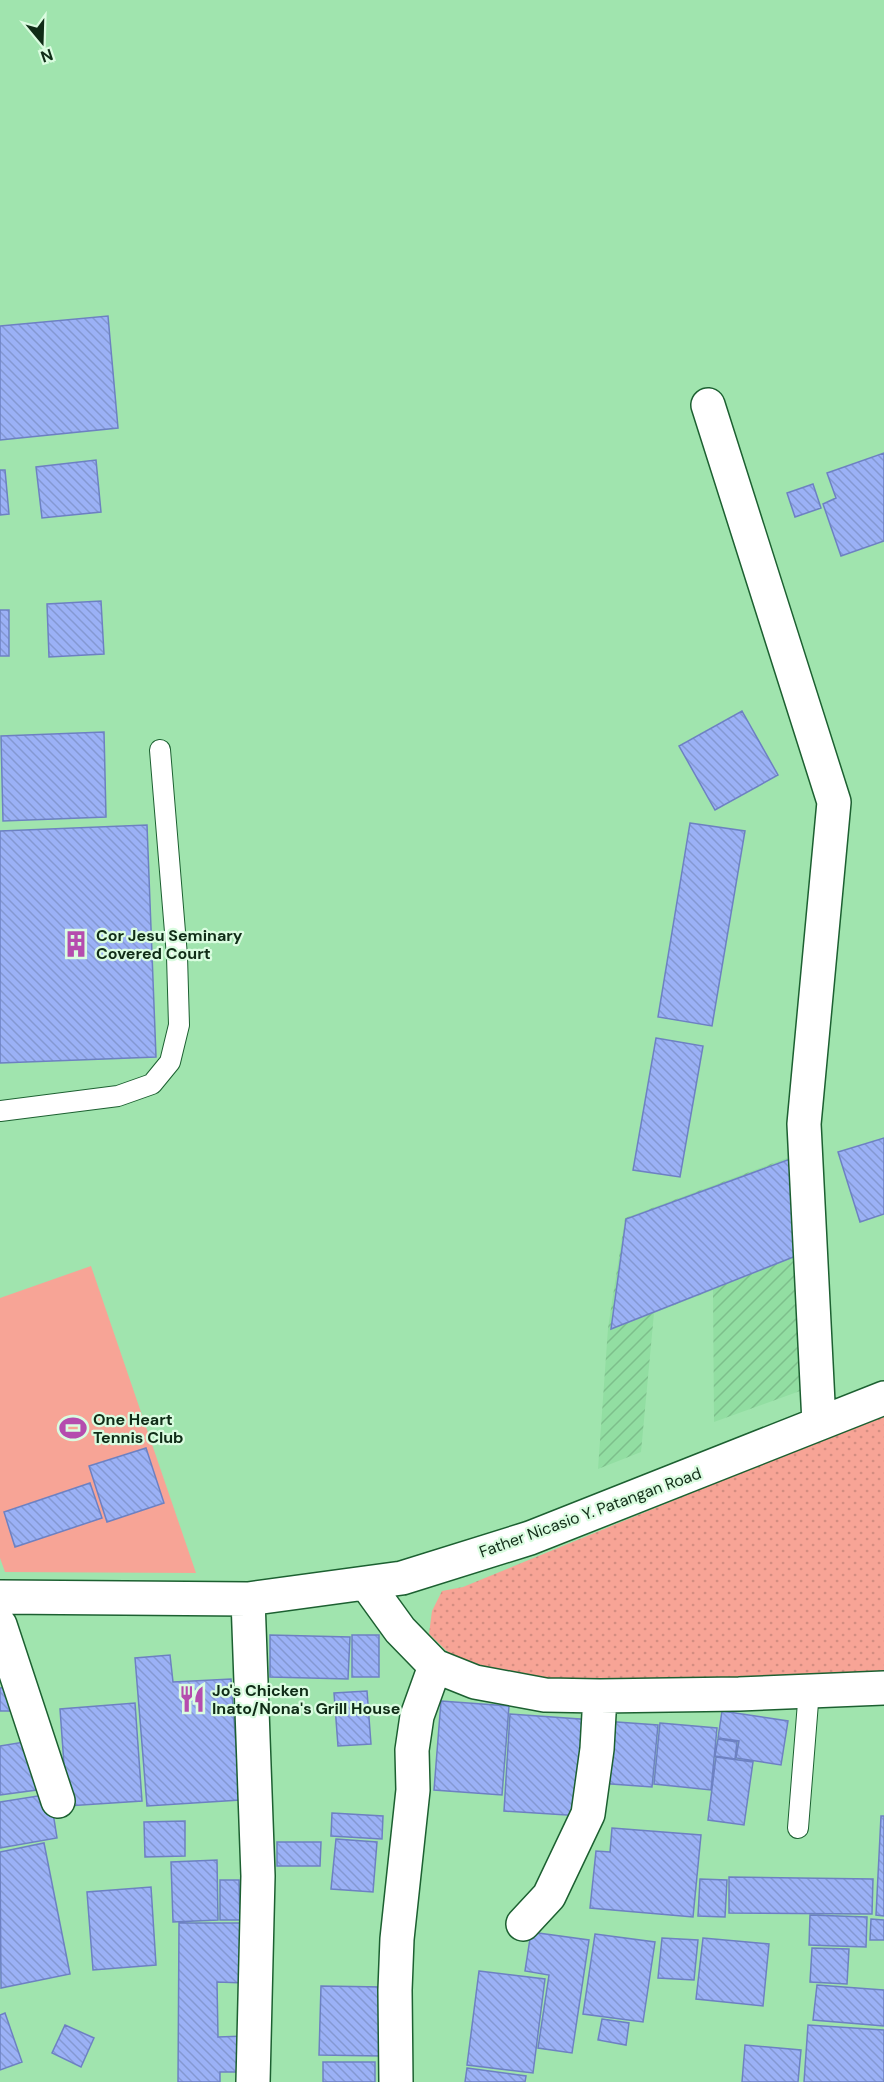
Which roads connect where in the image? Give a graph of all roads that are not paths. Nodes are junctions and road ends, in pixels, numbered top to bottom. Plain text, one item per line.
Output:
1 (708, 405) dead end
2 (160, 750) dead end
3 (0, 1111) edge
4 (884, 1398) edge
5 (819, 1423) junction
6 (366, 1583) junction
7 (0, 1597) edge
8 (248, 1599) junction
9 (0, 1625) edge
10 (435, 1666) junction
11 (884, 1688) edge
12 (809, 1690) junction
13 (600, 1696) junction
14 (58, 1801) dead end
15 (798, 1828) dead end
16 (523, 1923) dead end
17 (253, 2082) edge
18 (396, 2082) edge

1 - 5 street
2 - 3 lane
4 - 5 street, Father Nicasio Y. Patangan Road
5 - 6 street, Father Nicasio Y. Patangan Road
6 - 8 street, Father Nicasio Y. Patangan Road
6 - 10 street
7 - 8 street, Father Nicasio Y. Patangan Road
8 - 17 street
9 - 14 street
10 - 13 street
10 - 18 street
11 - 12 street
12 - 13 street
12 - 15 lane
13 - 16 street

